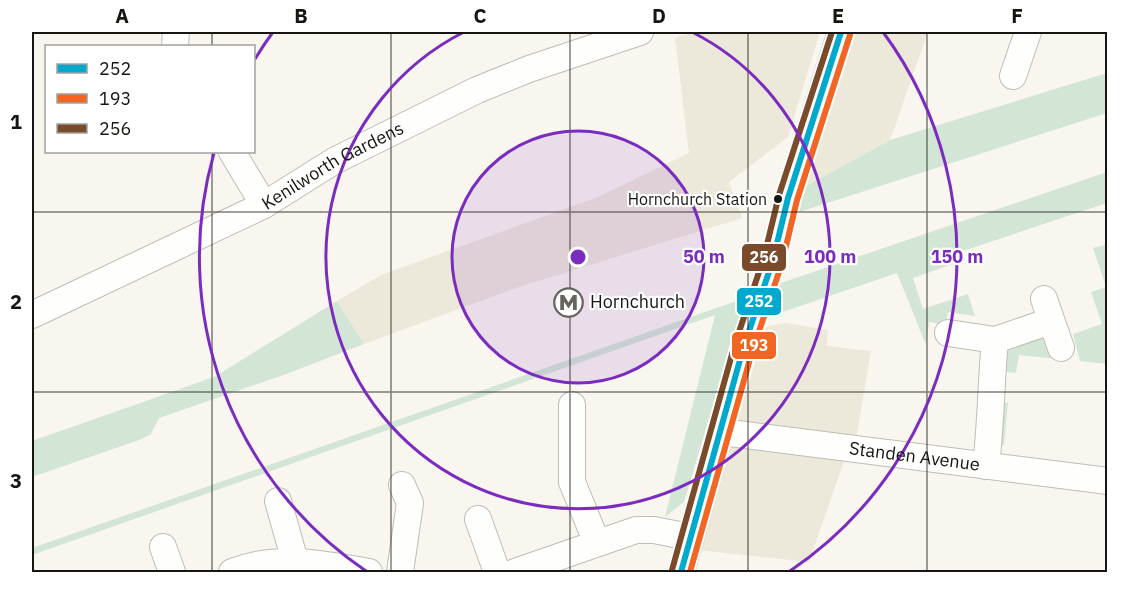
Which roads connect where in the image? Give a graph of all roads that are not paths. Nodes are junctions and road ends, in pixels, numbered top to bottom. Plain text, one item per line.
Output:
1 (640, 32) edge
2 (841, 32) edge
3 (1028, 32) edge
4 (1012, 76) dead end
5 (233, 153) edge
6 (264, 205) junction
7 (32, 315) edge
8 (948, 333) dead end
9 (995, 340) junction
10 (1061, 348) dead end
11 (572, 405) dead end
12 (722, 432) junction
13 (986, 465) junction
14 (1107, 481) edge
15 (402, 485) dead end
16 (278, 501) dead end
17 (478, 519) dead end
18 (689, 537) junction
19 (597, 543) junction
20 (163, 547) dead end
21 (296, 561) junction
22 (322, 568) edge
23 (172, 573) edge
24 (232, 573) edge
25 (369, 573) edge
26 (400, 573) edge
27 (497, 573) edge
28 (515, 573) edge
29 (681, 573) edge

1 - 6 street, Kenilworth Gardens
2 - 12 street
3 - 4 street
5 - 6 street
6 - 7 street, Kenilworth Gardens
8 - 9 street
9 - 10 street
9 - 13 street
11 - 19 street
12 - 13 street, Standen Avenue
12 - 18 street
13 - 14 street, Standen Avenue
15 - 26 street
16 - 21 street
17 - 27 street
18 - 19 street
18 - 29 street
19 - 28 street
20 - 23 street
21 - 22 street
21 - 24 street
22 - 25 street

